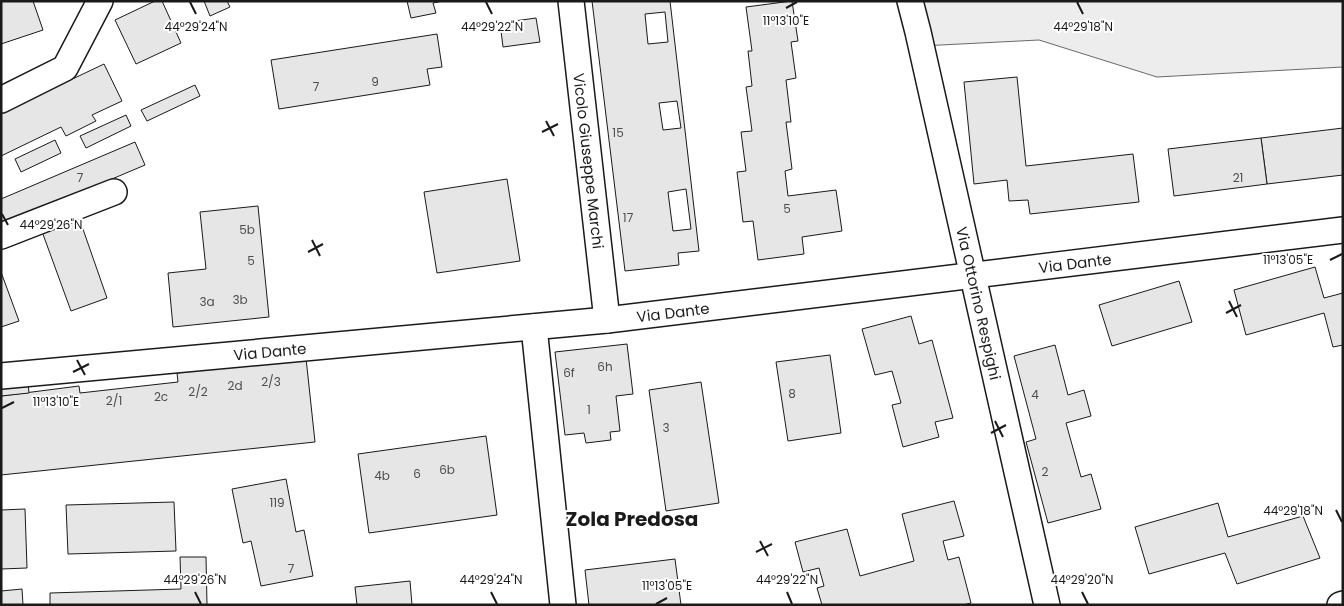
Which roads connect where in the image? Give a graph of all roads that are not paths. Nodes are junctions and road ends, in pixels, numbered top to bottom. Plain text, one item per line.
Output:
1 (100, 1) edge
2 (571, 1) edge
3 (910, 1) edge
4 (1, 100) edge
5 (114, 192) dead end
6 (1343, 230) edge
7 (1, 236) edge
8 (973, 274) junction
9 (607, 320) junction
10 (534, 327) junction
11 (1, 376) edge
12 (563, 605) edge
13 (1047, 605) edge

1 - 4 street
2 - 9 street, Vicolo Giuseppe Marchi
3 - 8 street, Via Ottorino Respighi
5 - 7 street
6 - 8 street, Via Dante
8 - 9 street, Via Dante
8 - 13 street, Via Ottorino Respighi
9 - 10 street, Via Dante
10 - 11 street, Via Dante
10 - 12 street

